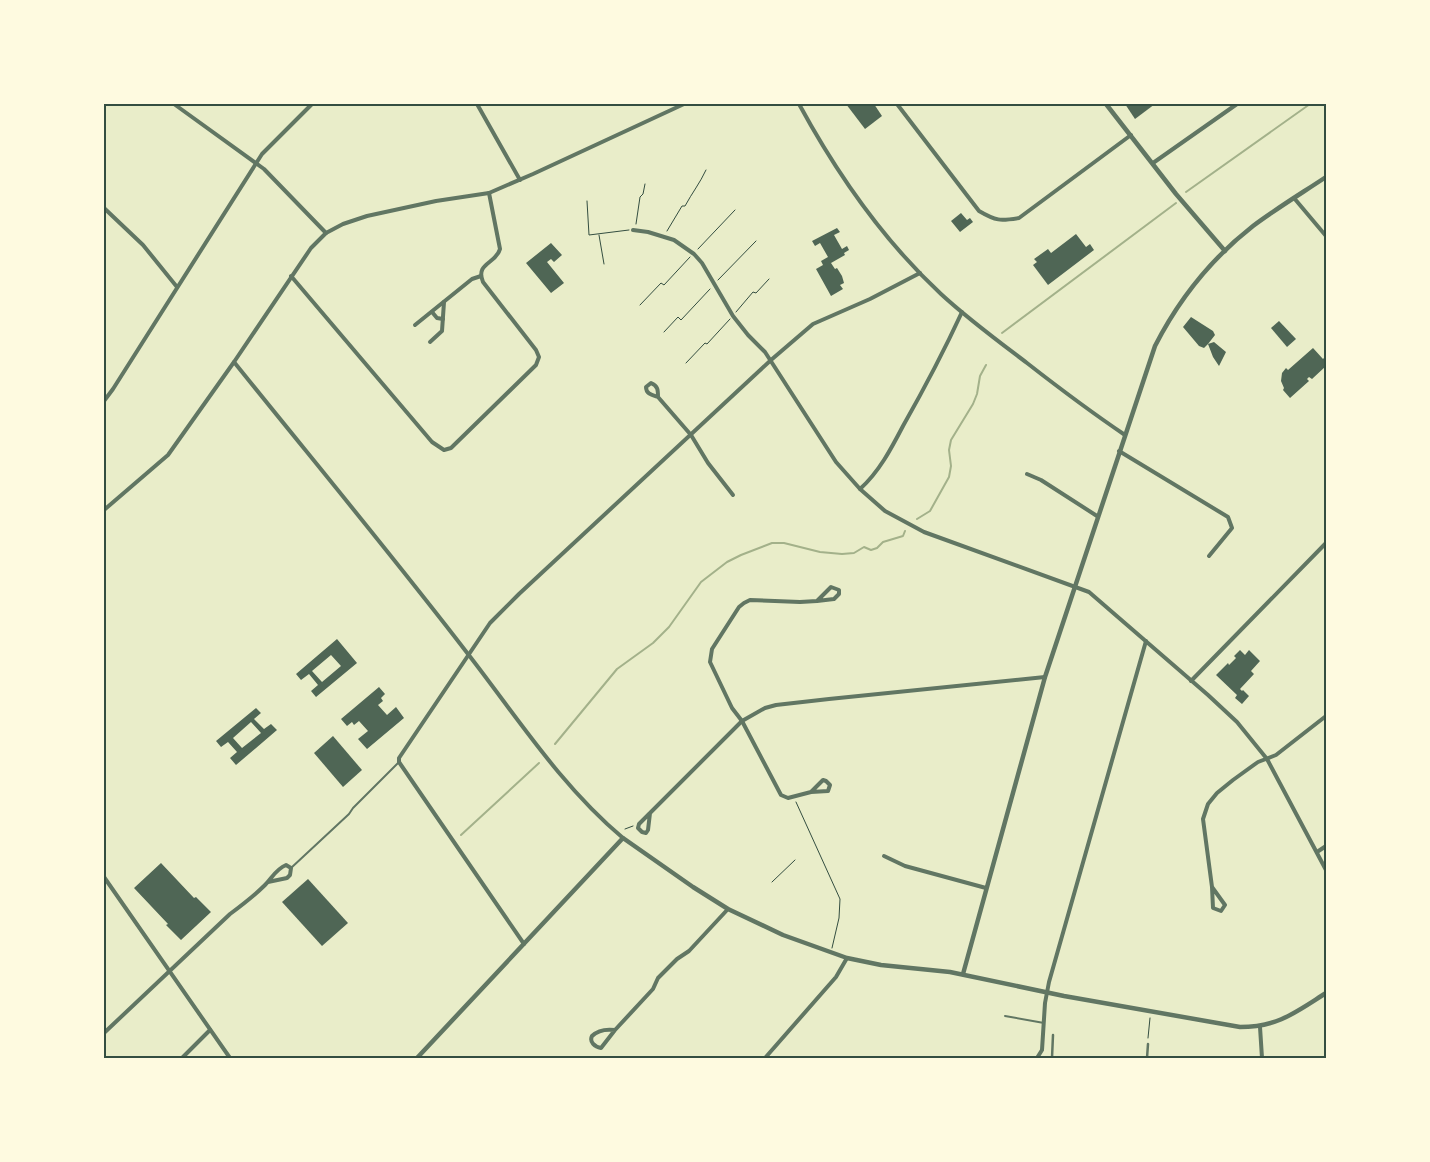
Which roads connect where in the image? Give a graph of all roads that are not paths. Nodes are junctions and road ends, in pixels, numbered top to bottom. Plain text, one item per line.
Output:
1 (174, 104) edge
2 (312, 104) edge
3 (477, 104) edge
4 (684, 104) edge
5 (799, 104) edge
6 (897, 104) edge
7 (1106, 104) edge
8 (1237, 104) edge
9 (1131, 135) junction
10 (256, 163) junction
11 (1153, 163) junction
12 (1326, 177) edge
13 (520, 180) junction
14 (489, 193) junction
15 (1294, 198) junction
16 (104, 208) edge
17 (634, 230) road end
18 (326, 233) junction
19 (1326, 236) edge
20 (1225, 251) junction
21 (920, 273) junction
22 (291, 276) junction
23 (481, 276) junction
24 (177, 287) junction
25 (444, 302) junction
26 (432, 312) junction
27 (962, 312) junction
28 (443, 319) junction
29 (415, 325) dead end
30 (430, 342) dead end
31 (771, 360) junction
32 (234, 362) junction
33 (658, 397) dead end
34 (104, 401) edge
35 (690, 435) junction
36 (1124, 435) junction
37 (1119, 451) junction
38 (1027, 474) dead end
39 (860, 489) junction
40 (733, 495) dead end
41 (104, 510) edge
42 (1098, 516) junction
43 (1326, 543) edge
44 (1209, 556) dead end
45 (1074, 586) junction
46 (817, 601) junction
47 (1146, 642) junction
48 (468, 653) junction
49 (1045, 677) junction
50 (1191, 681) junction
51 (1326, 716) edge
52 (742, 721) junction
53 (1267, 759) junction
54 (398, 762) junction
55 (811, 792) junction
56 (650, 813) junction
57 (623, 838) junction
58 (1326, 846) edge
59 (1317, 852) junction
60 (884, 856) dead end
61 (291, 868) junction
62 (1326, 870) edge
63 (104, 877) edge
64 (268, 882) junction
65 (1212, 887) junction
66 (986, 888) junction
67 (728, 908) junction
68 (524, 944) junction
69 (846, 958) junction
70 (169, 971) junction
71 (963, 974) junction
72 (1047, 992) junction
73 (1326, 993) edge
74 (1005, 1016) dead end
75 (1044, 1023) junction
76 (1260, 1027) junction
77 (210, 1030) junction
78 (615, 1030) junction
79 (104, 1033) edge
80 (1053, 1034) dead end
81 (1148, 1044) road end
82 (182, 1058) edge
83 (230, 1058) edge
84 (416, 1058) edge
85 (765, 1058) edge
86 (1037, 1058) edge
87 (1052, 1058) edge
88 (1147, 1058) edge
89 (1262, 1058) edge

1 - 10 street
2 - 10 street
3 - 13 street
4 - 13 street
5 - 21 street
6 - 9 street
7 - 9 street
8 - 11 street
9 - 11 street
10 - 18 street
10 - 24 street
11 - 20 street
12 - 15 street
13 - 14 street
14 - 18 street
14 - 23 street
15 - 19 street
15 - 20 street
16 - 24 street
17 - 31 street
18 - 22 street
20 - 36 street
21 - 27 street
21 - 31 street
22 - 23 street
22 - 32 street
23 - 25 street
24 - 34 street
25 - 26 street
25 - 28 street
26 - 28 street
26 - 29 street
27 - 36 street
27 - 39 street
28 - 30 street
31 - 35 street
31 - 39 street
32 - 41 street
32 - 48 street
33 - 35 street
35 - 40 street
35 - 48 street
36 - 37 street
37 - 42 street
37 - 44 street
38 - 42 street
39 - 45 street
42 - 45 street
43 - 50 street
45 - 47 street
45 - 49 street
46 - 46 street
46 - 52 street
47 - 50 street
47 - 72 street
48 - 54 street
48 - 57 street
49 - 52 street
49 - 66 street
50 - 53 street
51 - 53 street
52 - 55 street
52 - 56 street
53 - 59 street
53 - 65 street
54 - 61 lane
54 - 68 street
55 - 55 street
56 - 56 street
57 - 67 street
57 - 68 street
58 - 59 street
59 - 62 street
60 - 66 street
61 - 64 street
61 - 64 street
63 - 70 street
64 - 70 street
65 - 65 street
66 - 71 street
67 - 69 street
67 - 78 street
68 - 84 street
69 - 71 street
69 - 85 street
70 - 77 street
70 - 79 street
71 - 72 street
72 - 75 street
72 - 76 street
73 - 76 street
74 - 75 lane
75 - 86 street
76 - 89 street
77 - 82 street
77 - 83 street
78 - 78 street
80 - 87 street
81 - 88 street

